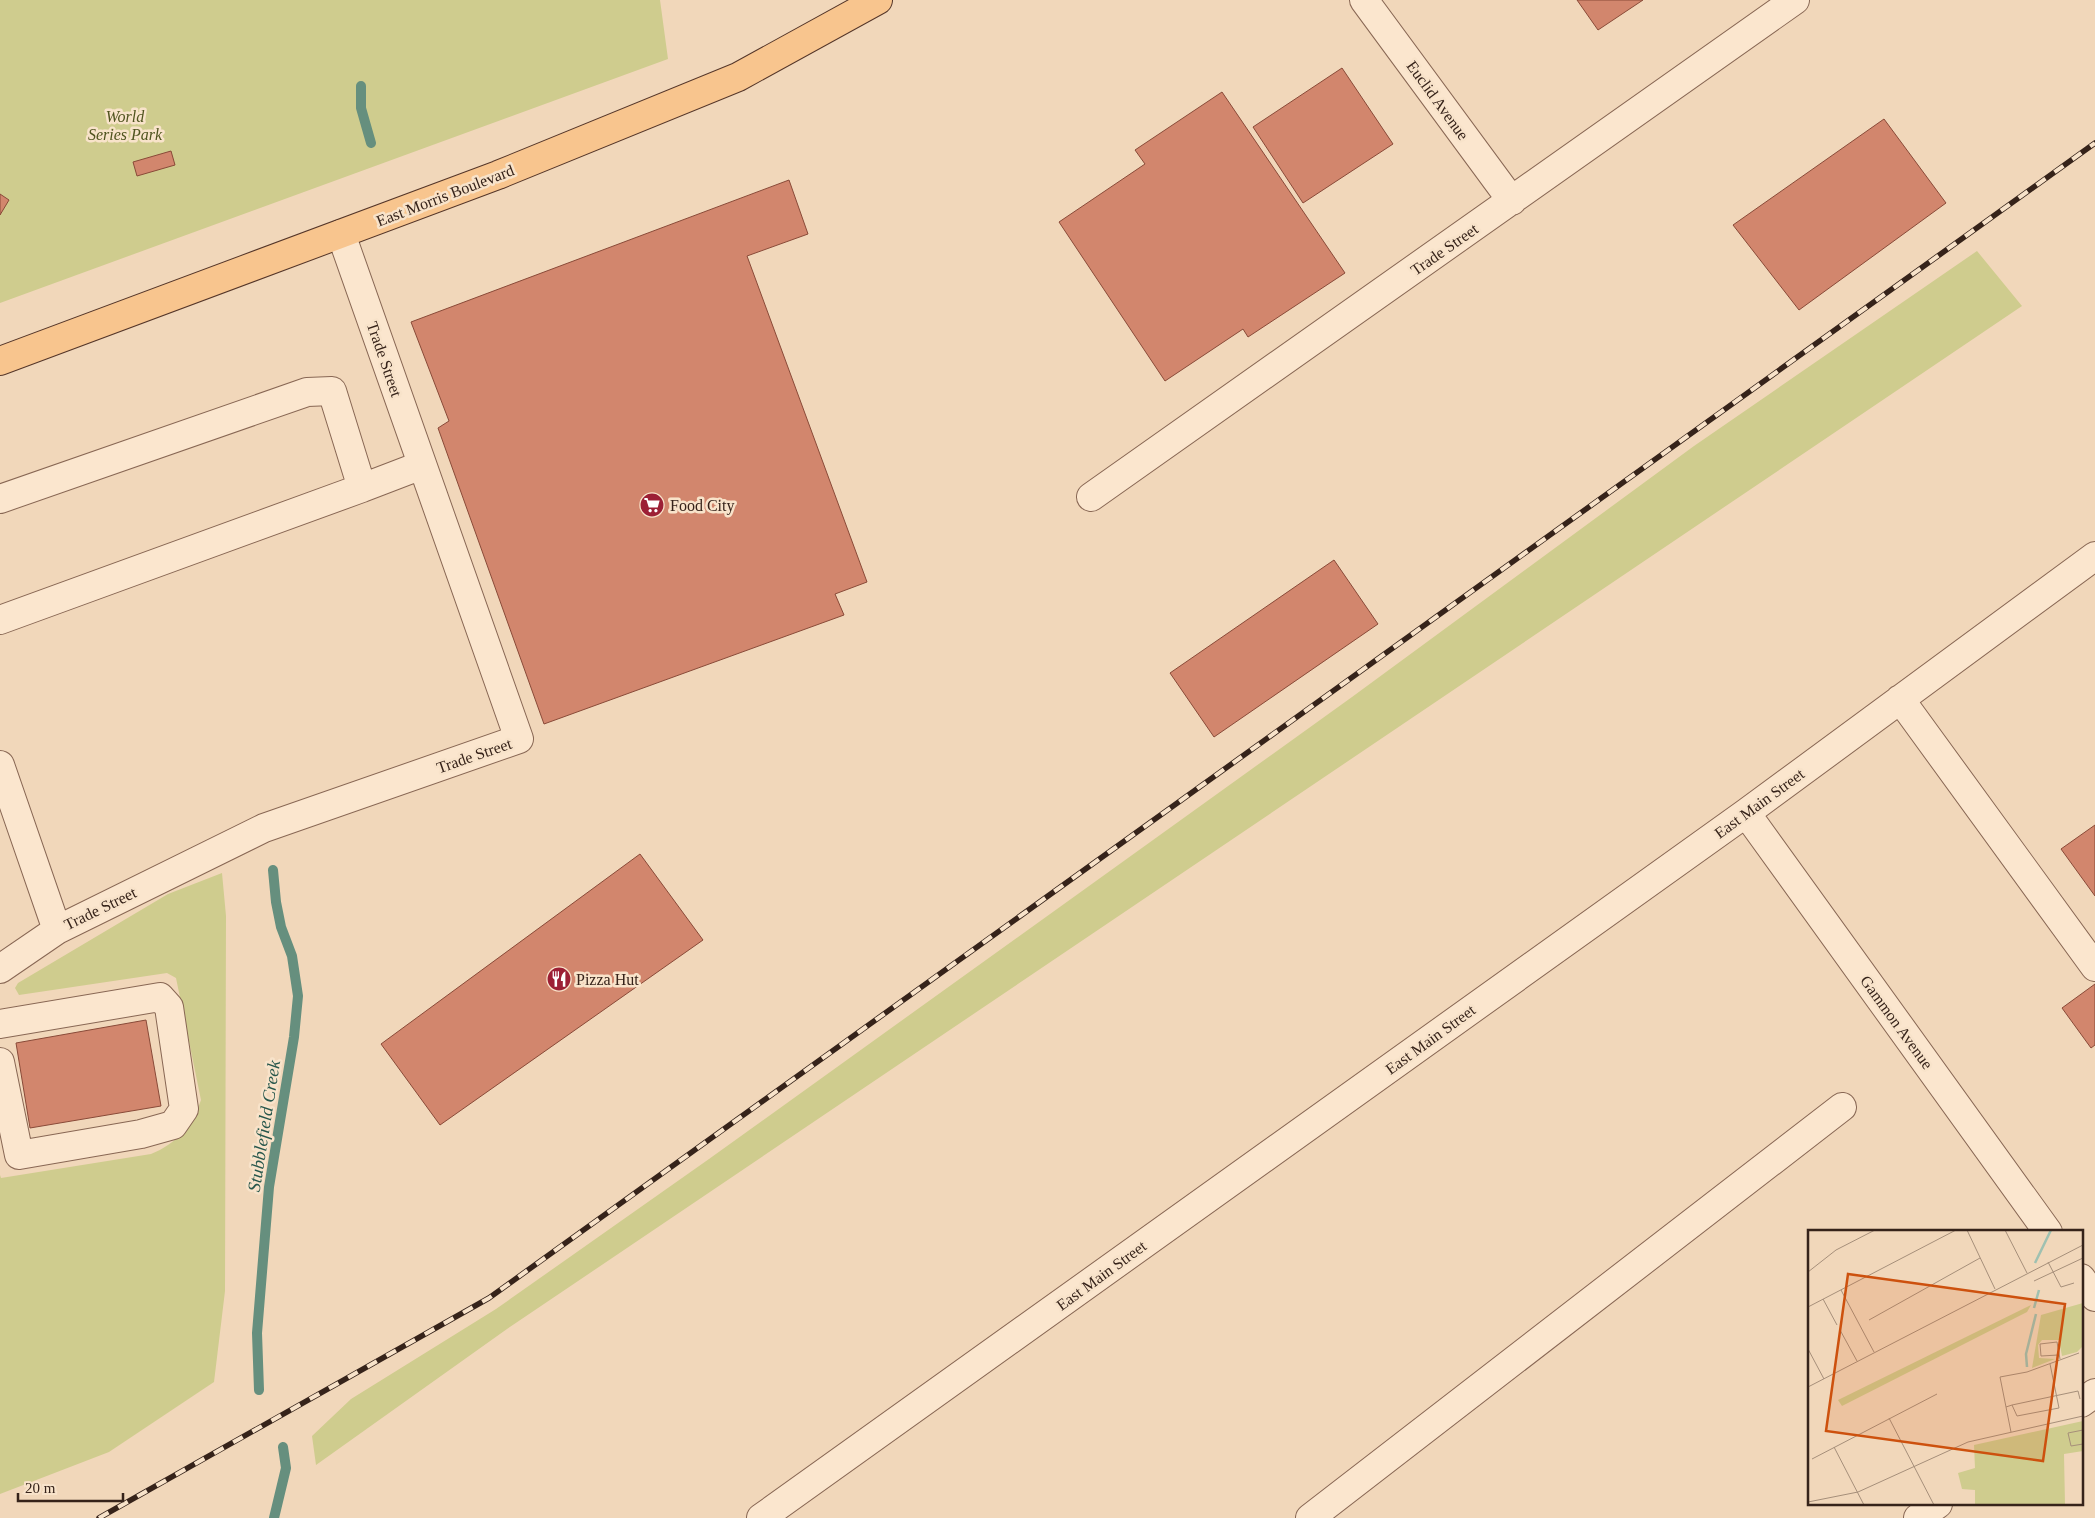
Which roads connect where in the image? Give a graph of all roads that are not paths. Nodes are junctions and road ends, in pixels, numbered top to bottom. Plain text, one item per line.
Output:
1 (878, 0) edge
2 (1364, 0) edge
3 (1795, 0) edge
4 (1512, 201) junction
5 (341, 234) junction
6 (0, 361) edge
7 (422, 465) junction
8 (362, 488) junction
9 (1091, 497) dead end
10 (0, 499) edge
11 (2095, 556) edge
12 (0, 620) edge
13 (1900, 698) junction
14 (0, 765) edge
15 (1746, 813) junction
16 (57, 930) junction
17 (2095, 967) edge
18 (0, 969) edge
19 (0, 1024) edge
20 (0, 1062) edge
21 (1842, 1107) dead end
22 (2047, 1230) edge
23 (2082, 1279) edge
24 (2095, 1297) edge
25 (2095, 1393) edge
26 (2082, 1402) edge
27 (1935, 1506) edge
28 (761, 1518) edge
29 (1310, 1518) edge
30 (1918, 1518) edge

1 - 5 main road, East Morris Boulevard
2 - 4 street, Euclid Avenue
3 - 4 street, Trade Street
4 - 9 street, Trade Street
5 - 6 main road, East Morris Boulevard
5 - 7 street, Trade Street
7 - 8 street
7 - 16 street, Trade Street
8 - 10 street
8 - 12 street
11 - 13 street, East Main Street
13 - 15 street, East Main Street
13 - 17 street
14 - 16 street
15 - 22 street, Gammon Avenue
15 - 28 street, East Main Street
16 - 18 street, Trade Street
19 - 20 street
21 - 29 street
23 - 24 street
25 - 26 street
27 - 30 street

